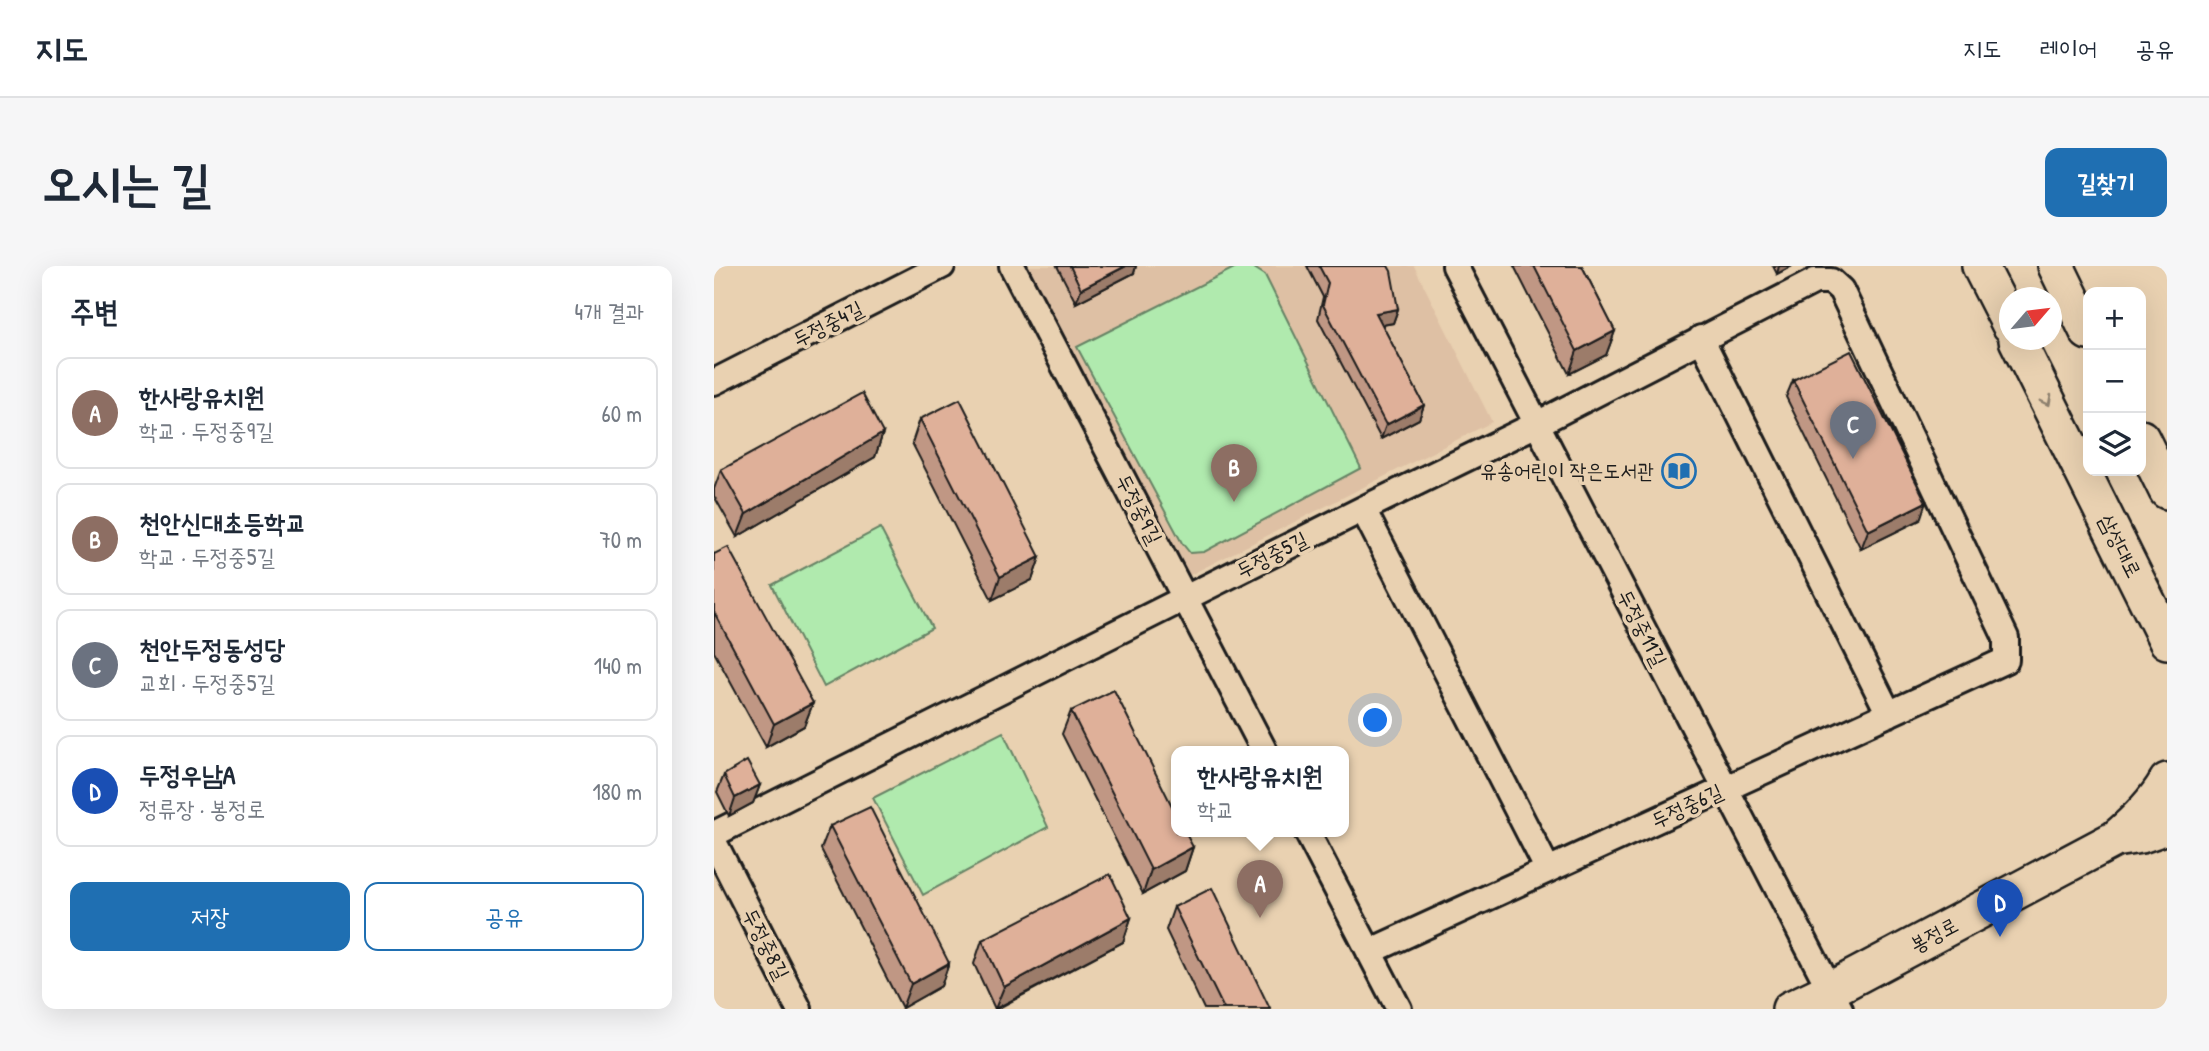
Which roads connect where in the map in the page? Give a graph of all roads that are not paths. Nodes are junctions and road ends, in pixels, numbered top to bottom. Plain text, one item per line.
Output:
1 (942, 266) edge
2 (1012, 266) edge
3 (1455, 266) edge
4 (1980, 266) edge
5 (2056, 266) edge
6 (1999, 303) edge
7 (2083, 322) edge
8 (1701, 338) junction
9 (2022, 350) edge
10 (714, 382) edge
11 (1537, 424) junction
12 (2146, 448) edge
13 (2167, 491) edge
14 (1363, 509) junction
15 (1185, 599) junction
16 (2167, 640) edge
17 (2006, 660) joint
18 (1889, 714) junction
19 (1262, 746) edge
20 (2167, 781) edge
21 (1726, 788) junction
22 (2167, 826) edge
23 (714, 834) edge
24 (1310, 837) edge
25 (2115, 839) junction
26 (714, 842) edge
27 (1548, 870) junction
28 (1369, 952) junction
29 (1835, 999) edge
30 (799, 1009) edge
31 (1399, 1009) edge
32 (1790, 1009) edge

1 - 10 street, 두정중4길
2 - 15 street, 두정중9길
3 - 11 street, 두정중11길
4 - 6 main road
5 - 7 main road
8 - 11 street, 두정중5길
8 - 17 street, 두정중5길
8 - 18 street
9 -> 16 main road, 삼성대로
11 - 14 street, 두정중5길
11 - 21 street, 두정중11길
12 - 13 main road
14 - 15 street, 두정중5길
14 - 27 street
15 - 19 street, 두정중9길
15 - 23 street, 두정중5길
17 - 18 street, 두정중6길
18 - 21 street, 두정중6길
20 - 25 main road
21 - 27 street, 두정중6길
21 - 29 street, 두정중11길
22 - 25 main road
24 - 28 street
25 - 29 main road, 봉정로
26 - 30 street, 두정중8길
27 - 28 street, 두정중6길
28 - 31 street
29 - 32 main road, 봉정로

